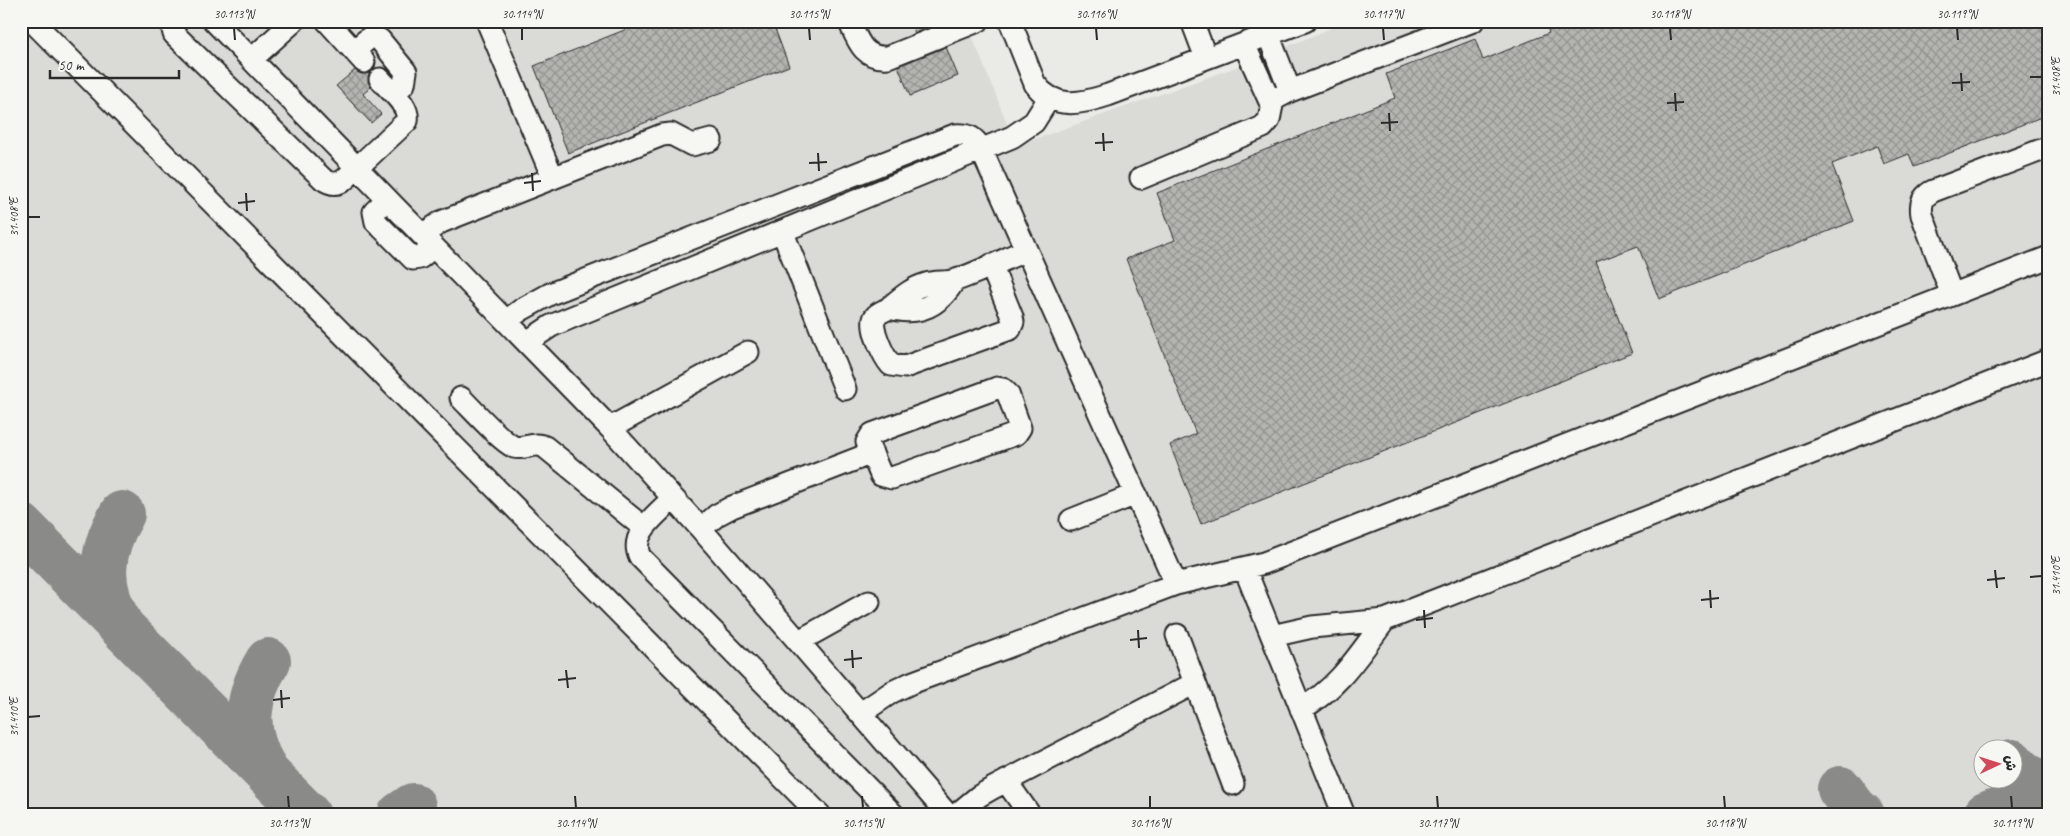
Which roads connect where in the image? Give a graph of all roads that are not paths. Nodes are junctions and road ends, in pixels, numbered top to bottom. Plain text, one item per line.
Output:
1 (32, 21) edge
2 (171, 21) edge
3 (214, 21) edge
4 (294, 21) edge
5 (327, 21) edge
6 (487, 21) edge
7 (849, 21) edge
8 (978, 21) edge
9 (1010, 21) edge
10 (1192, 21) edge
11 (1305, 21) edge
12 (1473, 21) edge
13 (1265, 28) edge
14 (1244, 44) junction
15 (1206, 58) junction
16 (252, 59) junction
17 (1290, 91) junction
18 (1049, 98) junction
19 (1272, 104) junction
20 (711, 140) dead end
21 (2049, 147) edge
22 (982, 150) junction
23 (357, 168) junction
24 (553, 178) junction
25 (1141, 178) dead end
26 (782, 232) junction
27 (428, 241) junction
28 (1026, 250) junction
29 (2049, 257) edge
30 (991, 265) junction
31 (1952, 295) junction
32 (506, 321) junction
33 (528, 342) junction
34 (748, 352) dead end
35 (2049, 360) edge
36 (845, 389) dead end
37 (461, 398) dead end
38 (610, 428) junction
39 (872, 454) junction
40 (1136, 494) junction
41 (673, 498) junction
42 (1070, 520) dead end
43 (644, 528) junction
44 (701, 529) junction
45 (1245, 569) junction
46 (1176, 584) junction
47 (869, 602) dead end
48 (1385, 620) junction
49 (1177, 635) dead end
50 (1272, 636) junction
51 (798, 641) junction
52 (1195, 683) junction
53 (1301, 709) junction
54 (861, 713) junction
55 (1006, 781) junction
56 (1233, 784) dead end
57 (820, 815) edge
58 (894, 815) edge
59 (948, 815) edge
60 (956, 815) edge
61 (1030, 815) edge
62 (1344, 815) edge

1 - 57 lane
2 - 23 lane
3 - 16 lane
4 - 16 lane
5 - 23 lane
6 - 24 lane
7 - 8 lane
9 - 18 lane
10 - 15 lane
11 - 13 lane
12 - 17 lane
13 - 14 lane
13 - 17 lane
14 - 15 lane
14 - 19 lane
15 - 18 lane
16 - 23 lane
17 - 19 lane
18 - 22 lane
19 - 25 lane
20 - 24 lane
21 - 31 lane
22 - 26 lane
22 - 28 lane
22 - 32 lane
23 - 27 lane
24 - 27 lane
26 - 33 lane
26 - 36 lane
27 - 32 lane
28 - 30 lane
28 - 40 lane
29 - 31 lane
30 - 30 lane
31 - 45 lane
32 - 33 lane
33 - 38 lane
34 - 38 lane
35 - 48 lane
37 - 43 lane
38 - 41 lane
39 - 39 lane
39 - 44 lane
40 - 42 lane
40 - 46 lane
41 - 43 lane
41 - 44 lane
43 - 58 lane
44 - 51 lane
45 - 46 lane
45 - 50 lane
46 - 54 lane
47 - 51 lane
48 - 50 lane
48 - 53 lane
49 - 52 lane
50 - 53 lane
51 - 54 lane
52 - 55 lane
52 - 56 lane
53 - 62 lane
54 - 59 lane
55 - 60 lane
55 - 61 lane

